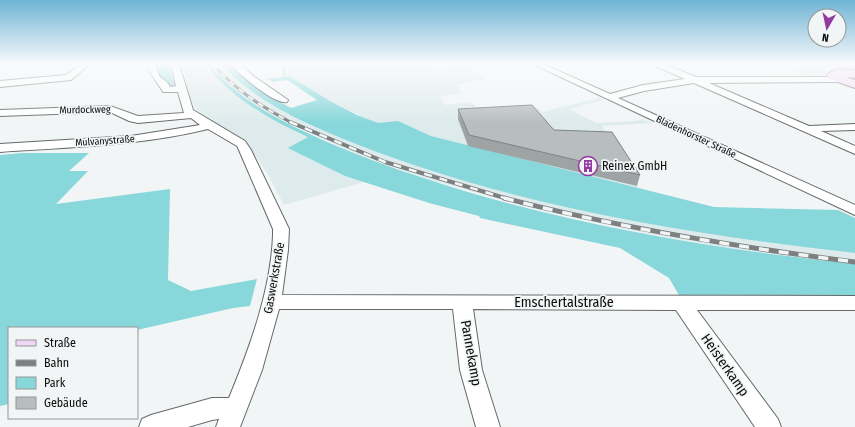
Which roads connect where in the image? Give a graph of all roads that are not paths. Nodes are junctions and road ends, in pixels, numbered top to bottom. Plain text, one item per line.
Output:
1 (164, 84) edge
2 (181, 84) edge
3 (259, 84) edge
4 (580, 84) edge
5 (670, 84) edge
6 (705, 84) edge
7 (182, 89) junction
8 (609, 97) junction
9 (283, 100) dead end
10 (0, 113) edge
11 (192, 115) junction
12 (208, 126) junction
13 (855, 127) edge
14 (808, 129) junction
15 (0, 148) edge
16 (855, 150) edge
17 (855, 211) edge
18 (272, 302) junction
19 (462, 302) junction
20 (682, 303) junction
21 (855, 303) edge
22 (232, 417) edge
23 (151, 427) edge
24 (488, 427) edge
25 (769, 427) edge

1 - 7 street
2 - 7 street
3 - 9 street
4 - 8 street, Bladenhorster Straße
5 - 8 street
6 - 14 street
7 - 11 street
8 - 17 street, Bladenhorster Straße
10 - 11 street, Murdockweg
11 - 12 street, Gaswerkstraße
12 - 15 street, Mulvanystraße
12 - 18 street, Gaswerkstraße
13 - 14 street
14 - 16 street
18 - 19 street, Emschertalstraße
18 - 22 street, Gaswerkstraße
19 - 20 street, Emschertalstraße
19 - 24 street, Pannekamp
20 - 21 street, Emschertalstraße
20 - 25 street, Heisterkamp
22 - 23 street

